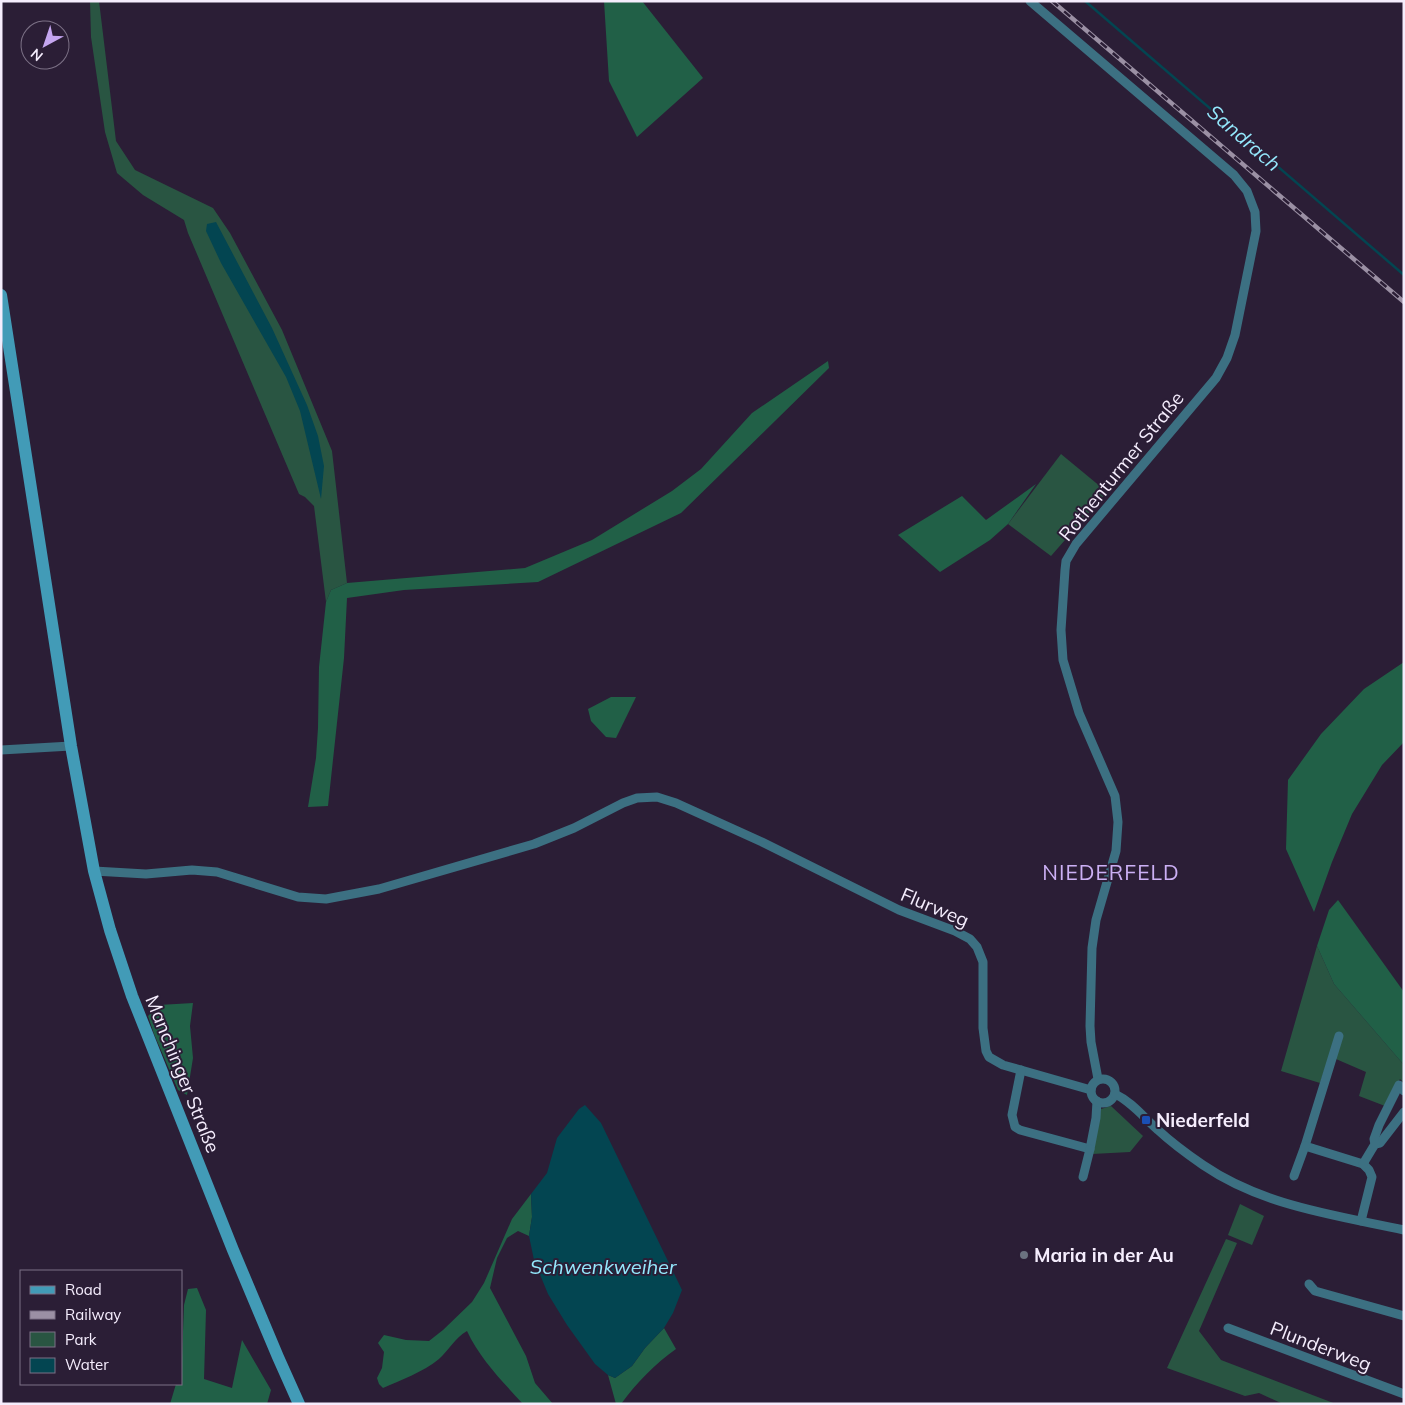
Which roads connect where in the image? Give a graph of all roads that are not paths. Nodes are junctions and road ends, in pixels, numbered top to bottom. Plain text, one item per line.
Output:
1 (1030, 1) edge
2 (1, 295) edge
3 (71, 746) junction
4 (1, 750) edge
5 (94, 871) junction
6 (1339, 1036) dead end
7 (1021, 1070) junction
8 (1098, 1079) junction
9 (1091, 1090) junction
10 (1404, 1091) edge
11 (1115, 1094) junction
12 (1097, 1101) junction
13 (1404, 1112) edge
14 (1375, 1144) junction
15 (1304, 1146) junction
16 (1090, 1149) junction
17 (1363, 1164) junction
18 (1294, 1176) dead end
19 (1082, 1177) dead end
20 (1360, 1221) junction
21 (1404, 1230) edge
22 (1309, 1284) dead end
23 (1404, 1316) edge
24 (1228, 1328) dead end
25 (1404, 1394) edge
26 (299, 1404) edge

1 - 8 street, Rothenturmer Straße
2 - 3 main road, Manchinger Straße
3 - 4 street
3 - 5 main road, Manchinger Straße
5 - 7 street, Flurweg
5 - 26 main road, Manchinger Straße
6 - 15 street
7 - 9 street, Flurweg
7 - 16 street
8 - 9 street
8 - 11 street
9 - 12 street
10 - 14 street
11 - 12 street
11 - 20 street
12 - 16 street
13 - 14 street
14 - 17 street
15 - 17 street
15 - 18 street
16 - 19 street
17 - 20 street
20 - 21 street
22 - 23 street
24 - 25 street, Plunderweg

